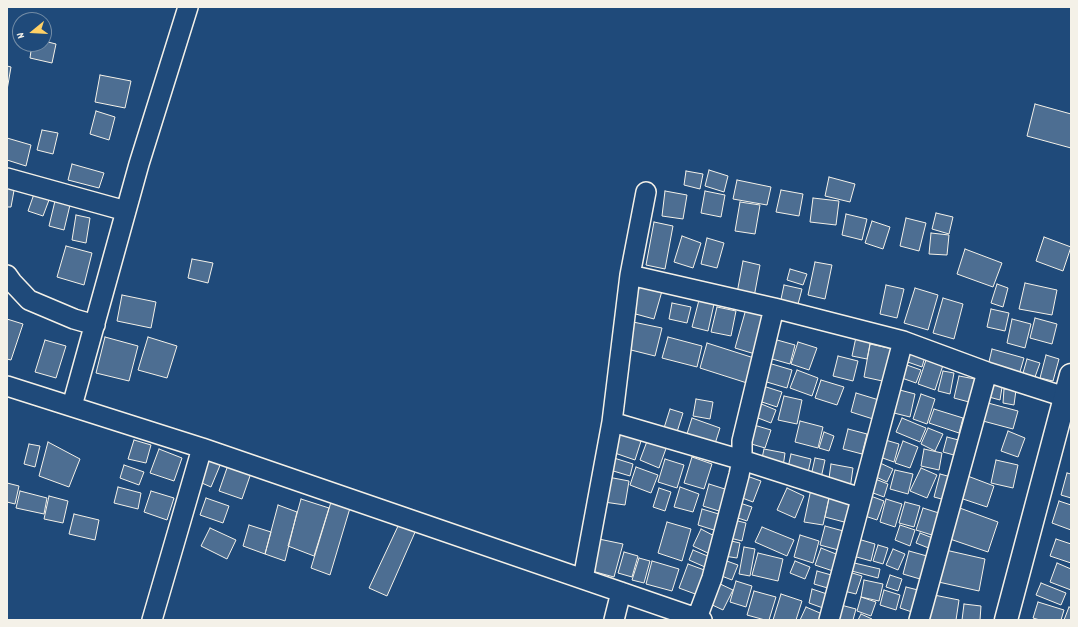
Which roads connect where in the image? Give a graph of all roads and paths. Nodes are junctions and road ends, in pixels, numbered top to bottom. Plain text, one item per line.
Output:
1 (188, 7) edge
2 (7, 178) edge
3 (646, 192) dead end
4 (126, 210) junction
5 (7, 275) edge
6 (630, 275) junction
7 (774, 308) junction
8 (95, 324) junction
9 (903, 341) junction
10 (987, 372) junction
11 (1071, 375) edge
12 (7, 386) edge
13 (1065, 397) junction
14 (72, 406) junction
15 (612, 422) junction
16 (202, 448) junction
17 (742, 460) junction
18 (861, 498) junction
19 (583, 579) junction
20 (620, 592) junction
21 (699, 619) edge
22 (152, 620) edge
23 (614, 620) edge
24 (829, 620) edge
25 (919, 620) edge
26 (1006, 620) edge

1 - 4 street
2 - 4 street
3 - 6 street
4 - 8 street
5 - 8 street
6 - 7 street
6 - 15 street
7 - 9 street
7 - 17 street
8 - 14 street
9 - 10 street
9 - 18 street
10 - 13 street
10 - 25 street
11 - 13 street
12 - 14 street
13 - 26 street
14 - 16 street
15 - 17 street
15 - 19 street
16 - 19 street
16 - 22 street
17 - 18 street
17 - 21 street
18 - 24 street
19 - 20 street
20 - 21 street
20 - 23 street

